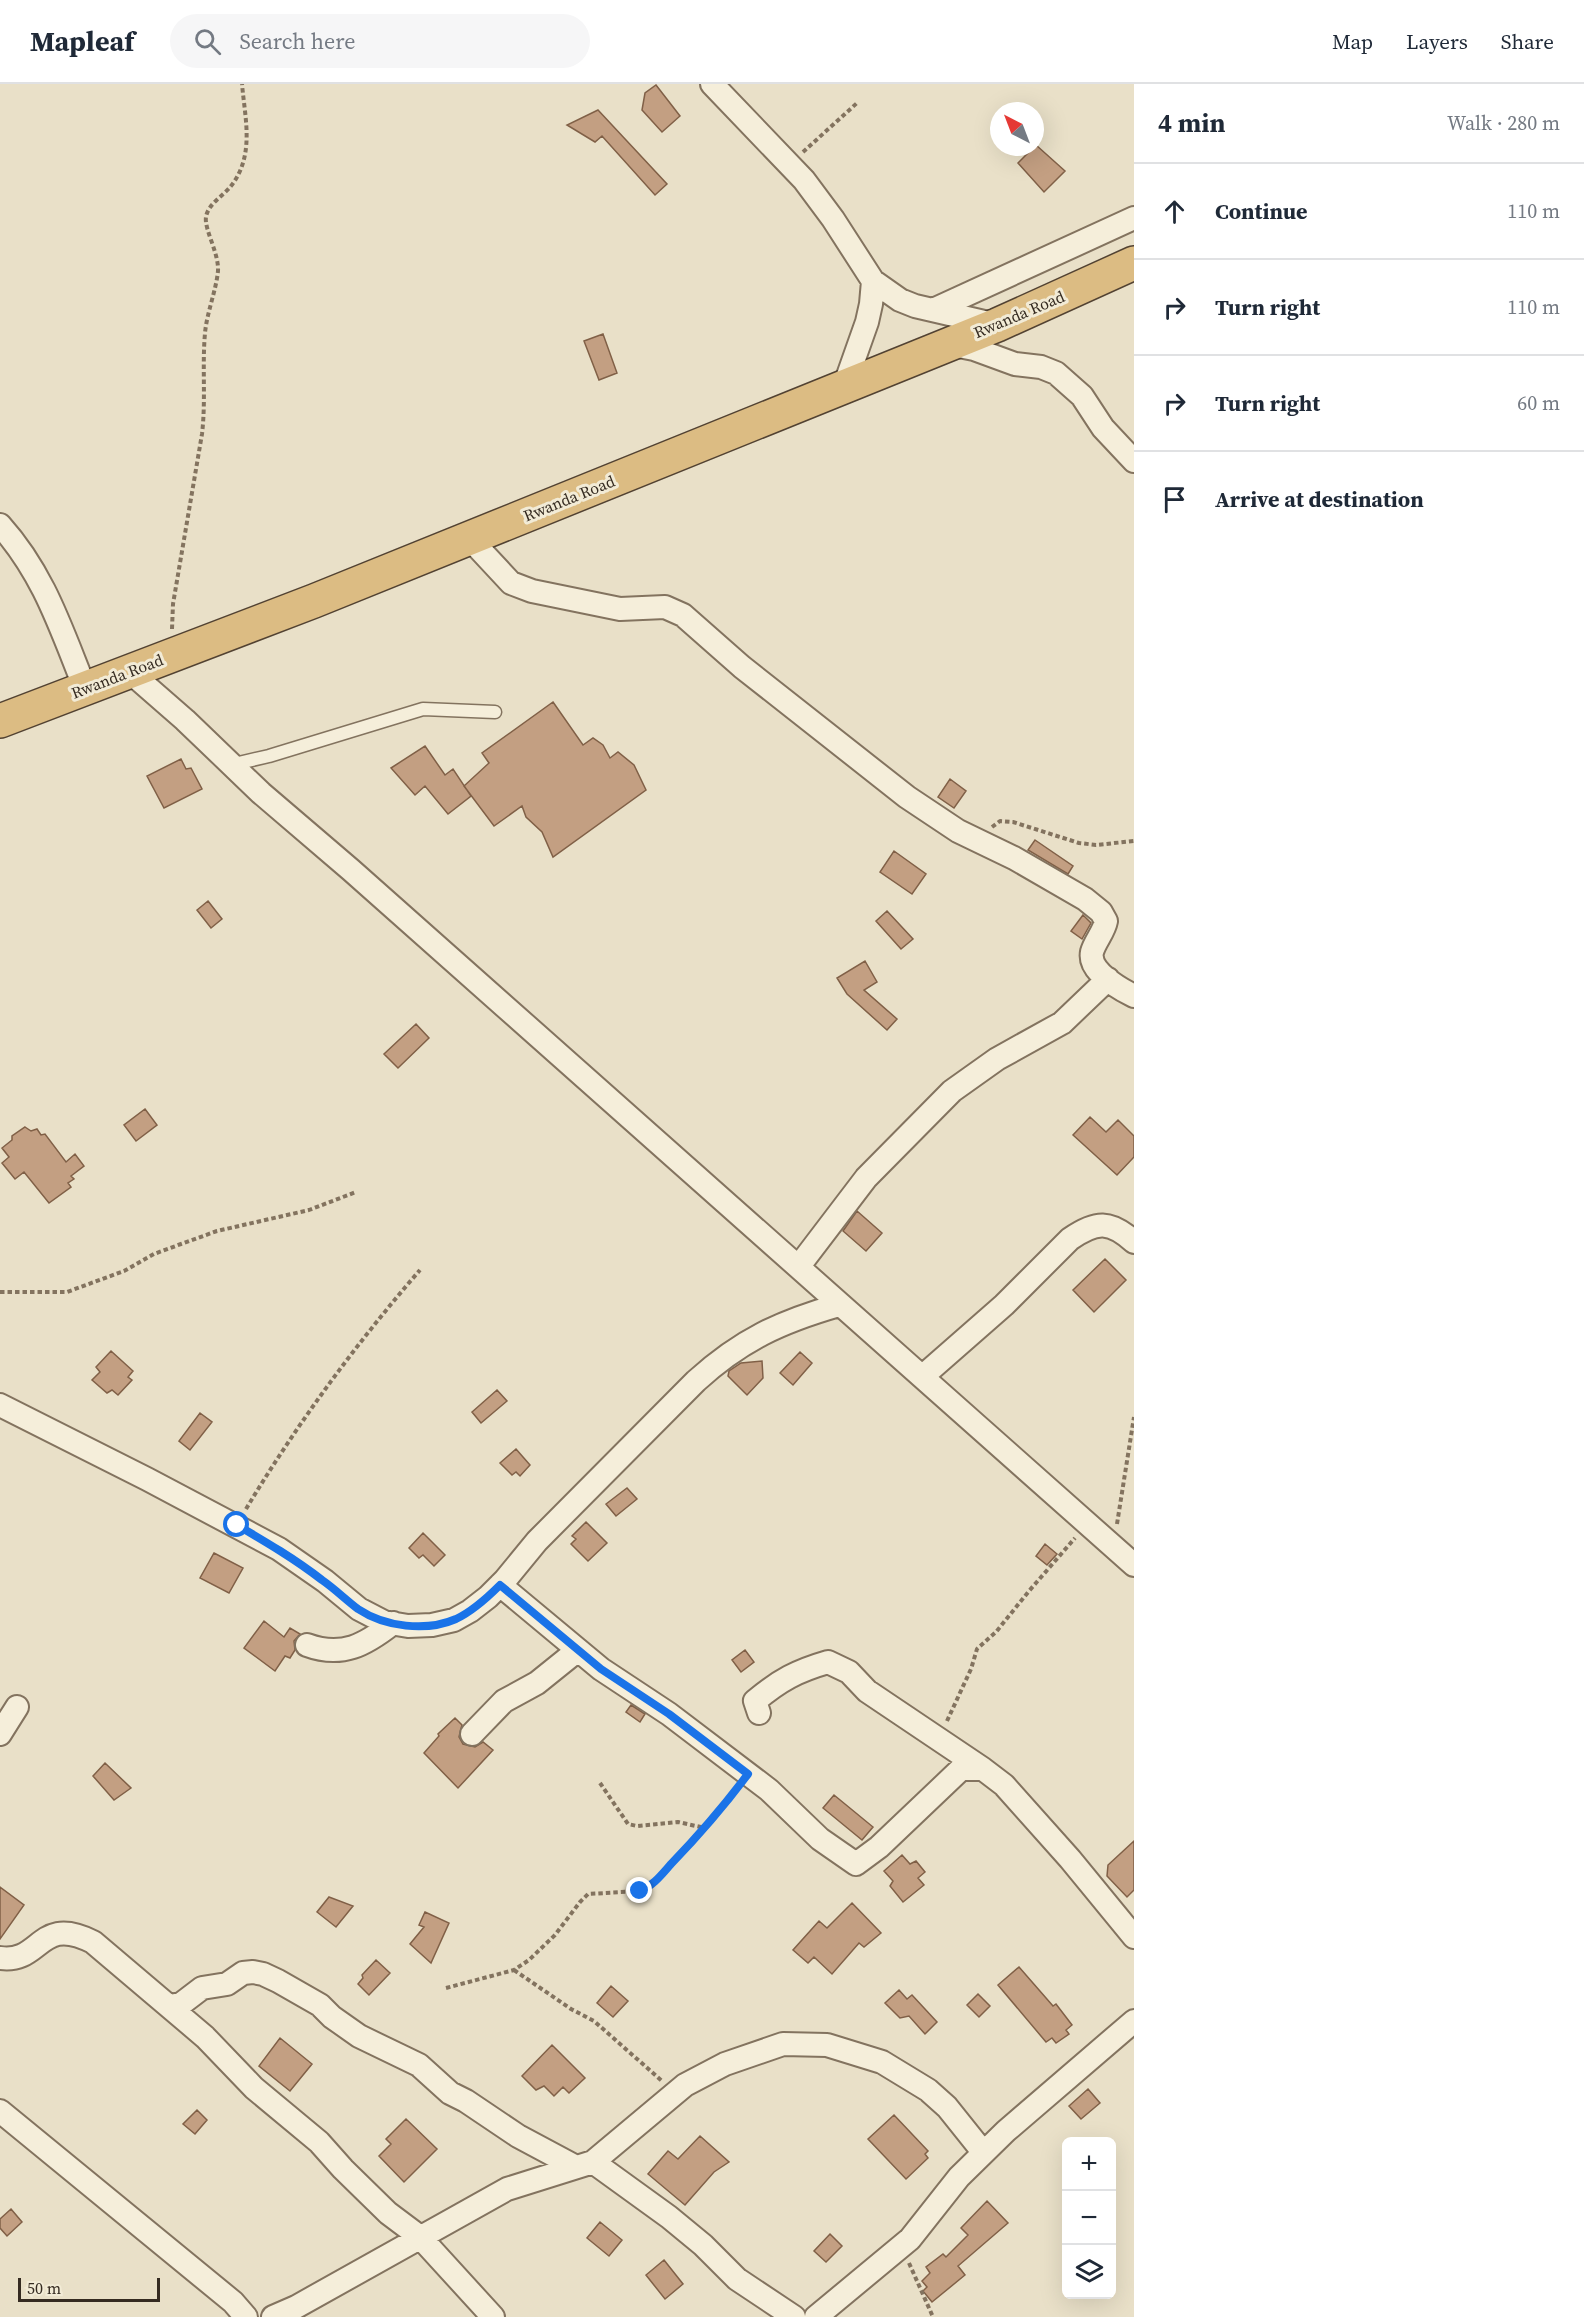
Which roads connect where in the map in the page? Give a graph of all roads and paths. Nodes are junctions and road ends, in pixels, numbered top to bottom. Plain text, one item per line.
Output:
1 (242, 84) edge
2 (712, 84) edge
3 (857, 102) dead end
4 (790, 165) junction
5 (1134, 218) edge
6 (1134, 263) edge
7 (873, 281) junction
8 (933, 310) junction
9 (997, 325) junction
10 (949, 344) junction
11 (843, 387) junction
12 (1134, 461) edge
13 (0, 525) edge
14 (470, 538) junction
15 (169, 656) junction
16 (130, 672) junction
17 (85, 688) junction
18 (495, 712) dead end
19 (0, 721) edge
20 (231, 765) junction
21 (979, 841) junction
22 (1134, 841) edge
23 (1108, 979) junction
24 (1134, 996) edge
25 (356, 1192) dead end
26 (1134, 1242) edge
27 (799, 1266) junction
28 (420, 1270) dead end
29 (0, 1292) edge
30 (839, 1305) junction
31 (923, 1376) junction
32 (0, 1405) edge
33 (1134, 1417) edge
34 (237, 1525) junction
35 (1090, 1526) junction
36 (1116, 1549) junction
37 (1134, 1565) edge
38 (500, 1585) junction
39 (393, 1623) junction
40 (307, 1645) dead end
41 (578, 1650) junction
42 (17, 1707) dead end
43 (759, 1713) dead end
44 (0, 1734) edge
45 (472, 1734) dead end
46 (943, 1742) junction
47 (983, 1769) junction
48 (748, 1774) junction
49 (600, 1783) dead end
50 (705, 1828) junction
51 (1134, 1937) edge
52 (0, 1958) edge
53 (514, 1970) junction
54 (446, 1988) dead end
55 (169, 2006) junction
56 (1134, 2020) edge
57 (675, 2093) junction
58 (0, 2111) edge
59 (983, 2152) junction
60 (584, 2164) junction
61 (420, 2237) junction
62 (900, 2248) junction
63 (822, 2315) edge
64 (246, 2317) edge
65 (273, 2317) edge
66 (493, 2317) edge
67 (794, 2317) edge
68 (933, 2317) edge

1 - 15 path
2 - 4 street
3 - 4 path
4 - 7 street
5 - 8 street
6 - 9 highway, Rwanda Road
7 - 8 street
7 - 11 street
8 - 9 street
9 - 10 highway, Rwanda Road
10 - 11 highway, Rwanda Road
10 - 12 street
11 - 14 highway, Rwanda Road
13 - 17 street
14 - 15 highway, Rwanda Road
14 - 21 street
15 - 16 highway, Rwanda Road
16 - 17 highway, Rwanda Road
16 - 20 street
17 - 19 highway, Rwanda Road
18 - 20 lane
20 - 27 street
21 - 22 path
21 - 23 street
23 - 24 street
23 - 27 street
25 - 29 path
26 - 31 street
27 - 30 street
28 - 34 path
30 - 31 street
30 - 38 street
31 - 35 street
32 - 34 street
33 - 36 path
34 - 39 street
35 - 36 street
35 - 46 path
36 - 37 street
38 - 39 street
38 - 41 street
39 - 40 street
41 - 45 street
41 - 48 street
42 - 44 street
43 - 46 street
46 - 47 street
47 - 48 street
47 - 51 street
48 - 50 path
49 - 50 path
50 - 53 path
52 - 55 street
53 - 54 path
53 - 57 path
55 - 60 street
55 - 61 street
56 - 59 street
57 - 59 street
57 - 60 street
58 - 64 street
59 - 62 street
60 - 61 street
60 - 67 street
61 - 65 street
61 - 66 street
62 - 63 street
62 - 68 path

